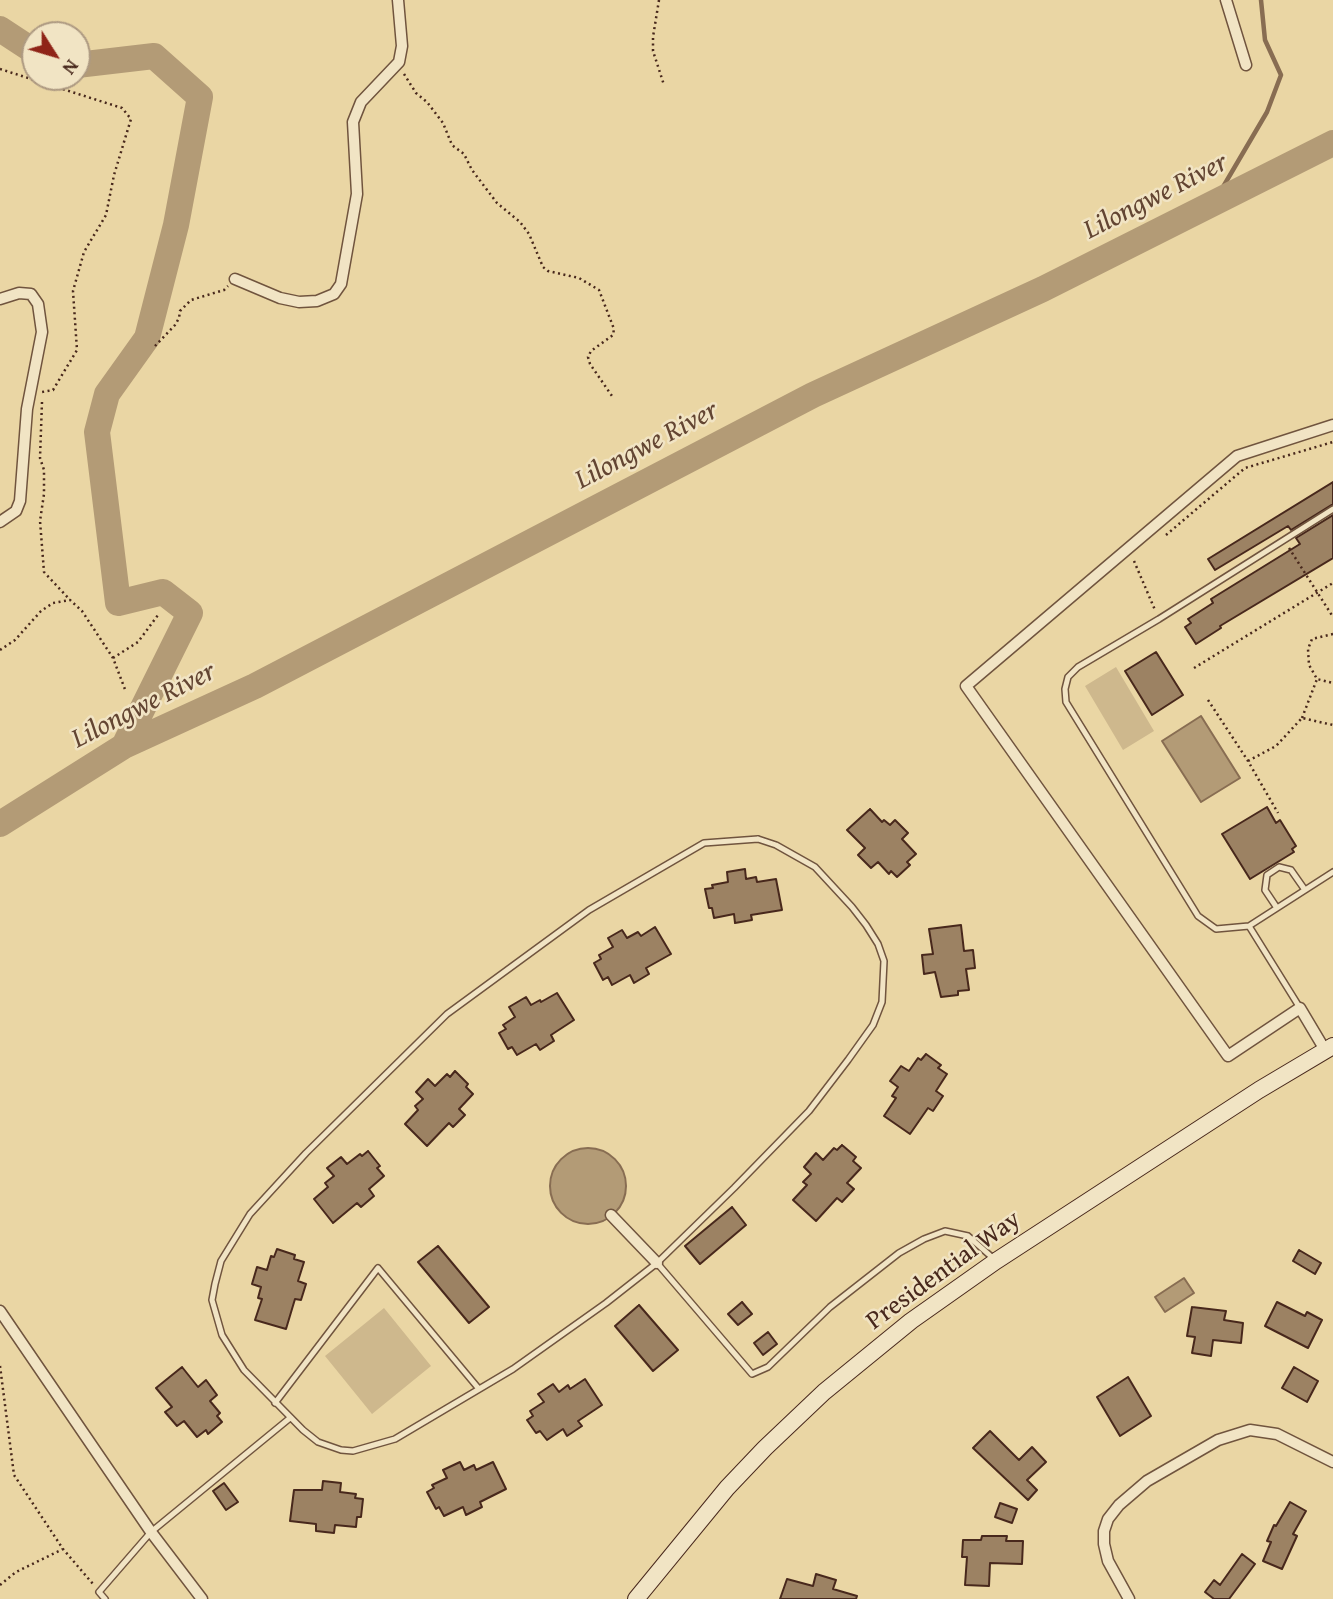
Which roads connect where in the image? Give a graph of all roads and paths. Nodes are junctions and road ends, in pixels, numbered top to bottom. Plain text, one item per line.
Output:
1 (398, 0) edge
2 (659, 0) edge
3 (1226, 0) edge
4 (399, 62) junction
5 (1246, 65) dead end
6 (0, 69) edge
7 (664, 85) dead end
8 (235, 279) joint
9 (0, 299) edge
10 (155, 346) dead end
11 (611, 396) dead end
12 (1333, 425) edge
13 (1333, 442) edge
14 (1333, 509) edge
15 (0, 522) edge
16 (1164, 536) dead end
17 (1284, 539) junction
18 (1134, 562) dead end
19 (1333, 583) edge
20 (1318, 592) junction
21 (70, 600) junction
22 (158, 615) dead end
23 (1333, 617) edge
24 (1159, 619) junction
25 (1333, 634) edge
26 (0, 649) edge
27 (113, 658) junction
28 (1194, 668) dead end
29 (1317, 679) junction
30 (1333, 683) edge
31 (126, 692) dead end
32 (1208, 700) dead end
33 (1302, 718) junction
34 (1333, 725) edge
35 (1248, 761) junction
36 (1278, 813) dead end
37 (1333, 872) edge
38 (1305, 890) junction
39 (1277, 908) junction
40 (1249, 926) junction
41 (1300, 1008) junction
42 (1329, 1048) edge
43 (611, 1215) dead end
44 (996, 1261) junction
45 (657, 1263) junction
46 (0, 1311) edge
47 (0, 1366) edge
48 (479, 1389) junction
49 (275, 1403) junction
50 (290, 1418) junction
51 (1333, 1461) edge
52 (151, 1532) junction
53 (63, 1549) junction
54 (0, 1585) edge
55 (100, 1591) junction
56 (105, 1599) edge
57 (202, 1599) edge
58 (636, 1599) edge
59 (1129, 1599) edge

1 - 4 street
2 - 7 path
3 - 5 street
4 - 8 street
4 - 11 path
6 - 21 path
8 - 10 path
9 - 15 street
12 - 41 street
13 - 16 path
14 - 17 lane
17 - 20 path
17 - 24 lane
18 - 24 path
19 - 20 path
20 - 23 path
20 - 28 path
21 - 26 path
21 - 27 path
22 - 27 path
24 - 40 lane
25 - 29 path
27 - 31 path
29 - 30 path
29 - 33 path
32 - 35 path
33 - 34 path
33 - 35 path
35 - 36 path
37 - 38 lane
38 - 39 lane
38 - 39 lane
39 - 40 lane
40 - 41 lane
41 - 42 street
42 - 44 main road, Presidential Way
43 - 45 street
44 - 45 lane
44 - 58 main road, Presidential Way
45 - 48 lane
45 - 49 lane
46 - 52 street
47 - 53 path
48 - 49 lane
48 - 50 lane
49 - 50 lane
50 - 52 lane
51 - 59 street
52 - 55 lane
52 - 57 street
53 - 54 path
53 - 55 path
55 - 56 lane

